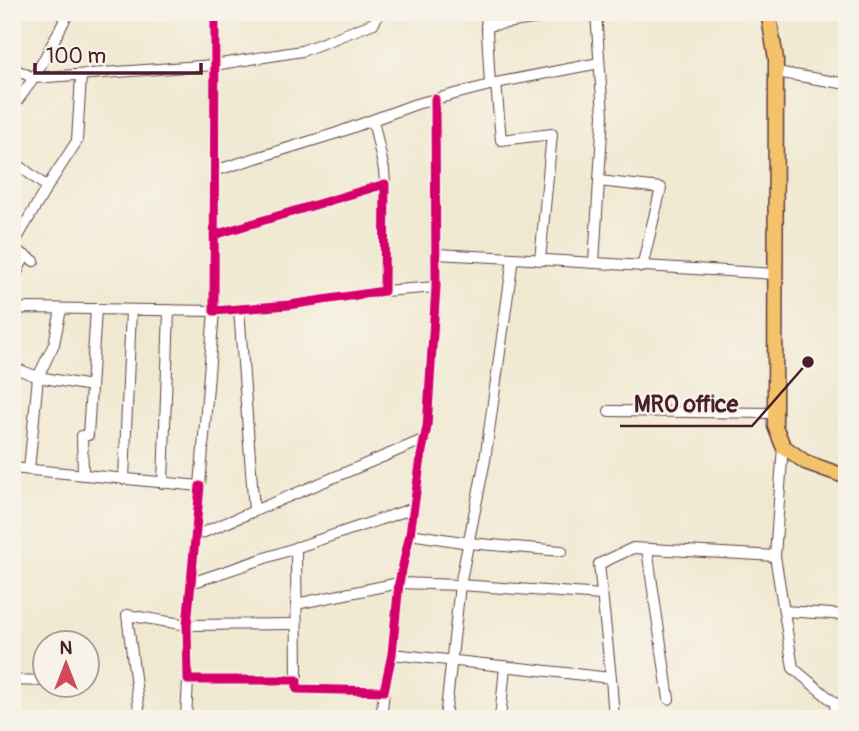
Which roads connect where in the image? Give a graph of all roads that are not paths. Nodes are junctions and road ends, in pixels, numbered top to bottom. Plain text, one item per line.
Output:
1 (69, 12) edge
2 (215, 12) edge
3 (379, 12) edge
4 (486, 12) edge
5 (578, 12) edge
6 (596, 12) edge
7 (768, 12) edge
8 (486, 26) junction
9 (599, 63) junction
10 (214, 65) junction
11 (12, 68) edge
12 (776, 72) junction
13 (81, 76) junction
14 (34, 78) junction
15 (493, 84) junction
16 (847, 85) edge
17 (435, 99) junction
18 (12, 108) edge
19 (373, 120) junction
20 (12, 160) edge
21 (214, 171) junction
22 (599, 181) junction
23 (385, 184) junction
24 (47, 187) junction
25 (214, 235) junction
26 (12, 248) edge
27 (436, 254) junction
28 (513, 258) junction
29 (540, 260) junction
30 (594, 263) junction
31 (642, 267) junction
32 (775, 274) junction
33 (12, 282) edge
34 (436, 287) junction
35 (384, 290) junction
36 (61, 309) junction
37 (96, 309) junction
38 (239, 309) junction
39 (12, 310) edge
40 (131, 310) junction
41 (169, 310) junction
42 (214, 311) junction
43 (12, 367) edge
44 (38, 377) junction
45 (91, 386) junction
46 (609, 411) dead end
47 (775, 413) junction
48 (425, 439) junction
49 (783, 446) junction
50 (12, 468) edge
51 (29, 469) junction
52 (83, 475) junction
53 (847, 477) edge
54 (124, 479) junction
55 (163, 483) junction
56 (200, 486) junction
57 (414, 508) junction
58 (254, 511) junction
59 (411, 534) junction
60 (195, 536) junction
61 (469, 544) junction
62 (296, 547) junction
63 (647, 549) junction
64 (562, 551) dead end
65 (775, 556) junction
66 (191, 583) junction
67 (399, 583) junction
68 (460, 586) junction
69 (602, 595) junction
70 (296, 604) junction
71 (784, 611) junction
72 (847, 615) edge
73 (296, 624) junction
74 (187, 625) junction
75 (392, 653) junction
76 (452, 660) junction
77 (505, 666) junction
78 (611, 678) junction
79 (12, 680) edge
80 (188, 680) junction
81 (297, 680) junction
82 (32, 681) edge
83 (384, 691) junction
84 (669, 699) dead end
85 (139, 719) edge
86 (186, 719) edge
87 (381, 719) edge
88 (445, 719) edge
89 (500, 719) edge
90 (614, 719) edge
91 (836, 719) edge

1 - 14 street
2 - 10 street
3 - 10 street
4 - 8 street
5 - 8 street
6 - 9 street
7 - 12 main road
8 - 15 street
9 - 15 street
9 - 22 street
10 - 13 street
10 - 21 street
11 - 14 street
12 - 16 street
12 - 32 main road
13 - 14 street
13 - 24 street
14 - 18 street
15 - 17 street
15 - 29 street
17 - 19 street
17 - 27 street
19 - 21 street
19 - 23 street
20 - 24 street
21 - 25 street
22 - 30 street
22 - 31 street
23 - 25 street
23 - 35 street
24 - 26 street
25 - 42 street
26 - 33 street
27 - 28 street
27 - 34 street
28 - 29 street
28 - 61 street
29 - 30 street
30 - 31 street
31 - 32 street
32 - 47 main road
34 - 35 street
34 - 48 street
35 - 38 street
36 - 37 street
36 - 39 street
36 - 44 street
37 - 40 street
37 - 45 street
38 - 42 street
38 - 58 street
40 - 41 street
40 - 54 street
41 - 42 street
41 - 55 street
42 - 56 street
43 - 44 street
44 - 45 street
44 - 51 street
45 - 52 street
46 - 47 street
47 - 49 main road
48 - 57 street
48 - 58 street
49 - 53 main road
49 - 65 street
50 - 51 street
51 - 52 street
52 - 54 street
54 - 55 street
55 - 56 street
56 - 60 street
57 - 59 street
57 - 62 street
58 - 60 street
59 - 61 street
59 - 67 street
60 - 66 street
61 - 64 street
61 - 68 street
62 - 66 street
62 - 70 street
63 - 65 street
63 - 69 street
63 - 84 street
65 - 71 street
66 - 74 street
67 - 68 street
67 - 70 street
67 - 75 street
68 - 69 street
68 - 76 street
69 - 78 street
70 - 73 street
71 - 72 street
71 - 91 street
73 - 74 street
73 - 81 street
74 - 80 street
74 - 85 street
75 - 76 street
75 - 83 street
76 - 77 street
76 - 88 street
77 - 78 street
77 - 89 street
78 - 90 street
79 - 82 street
80 - 81 street
80 - 86 street
81 - 83 street
83 - 87 street

